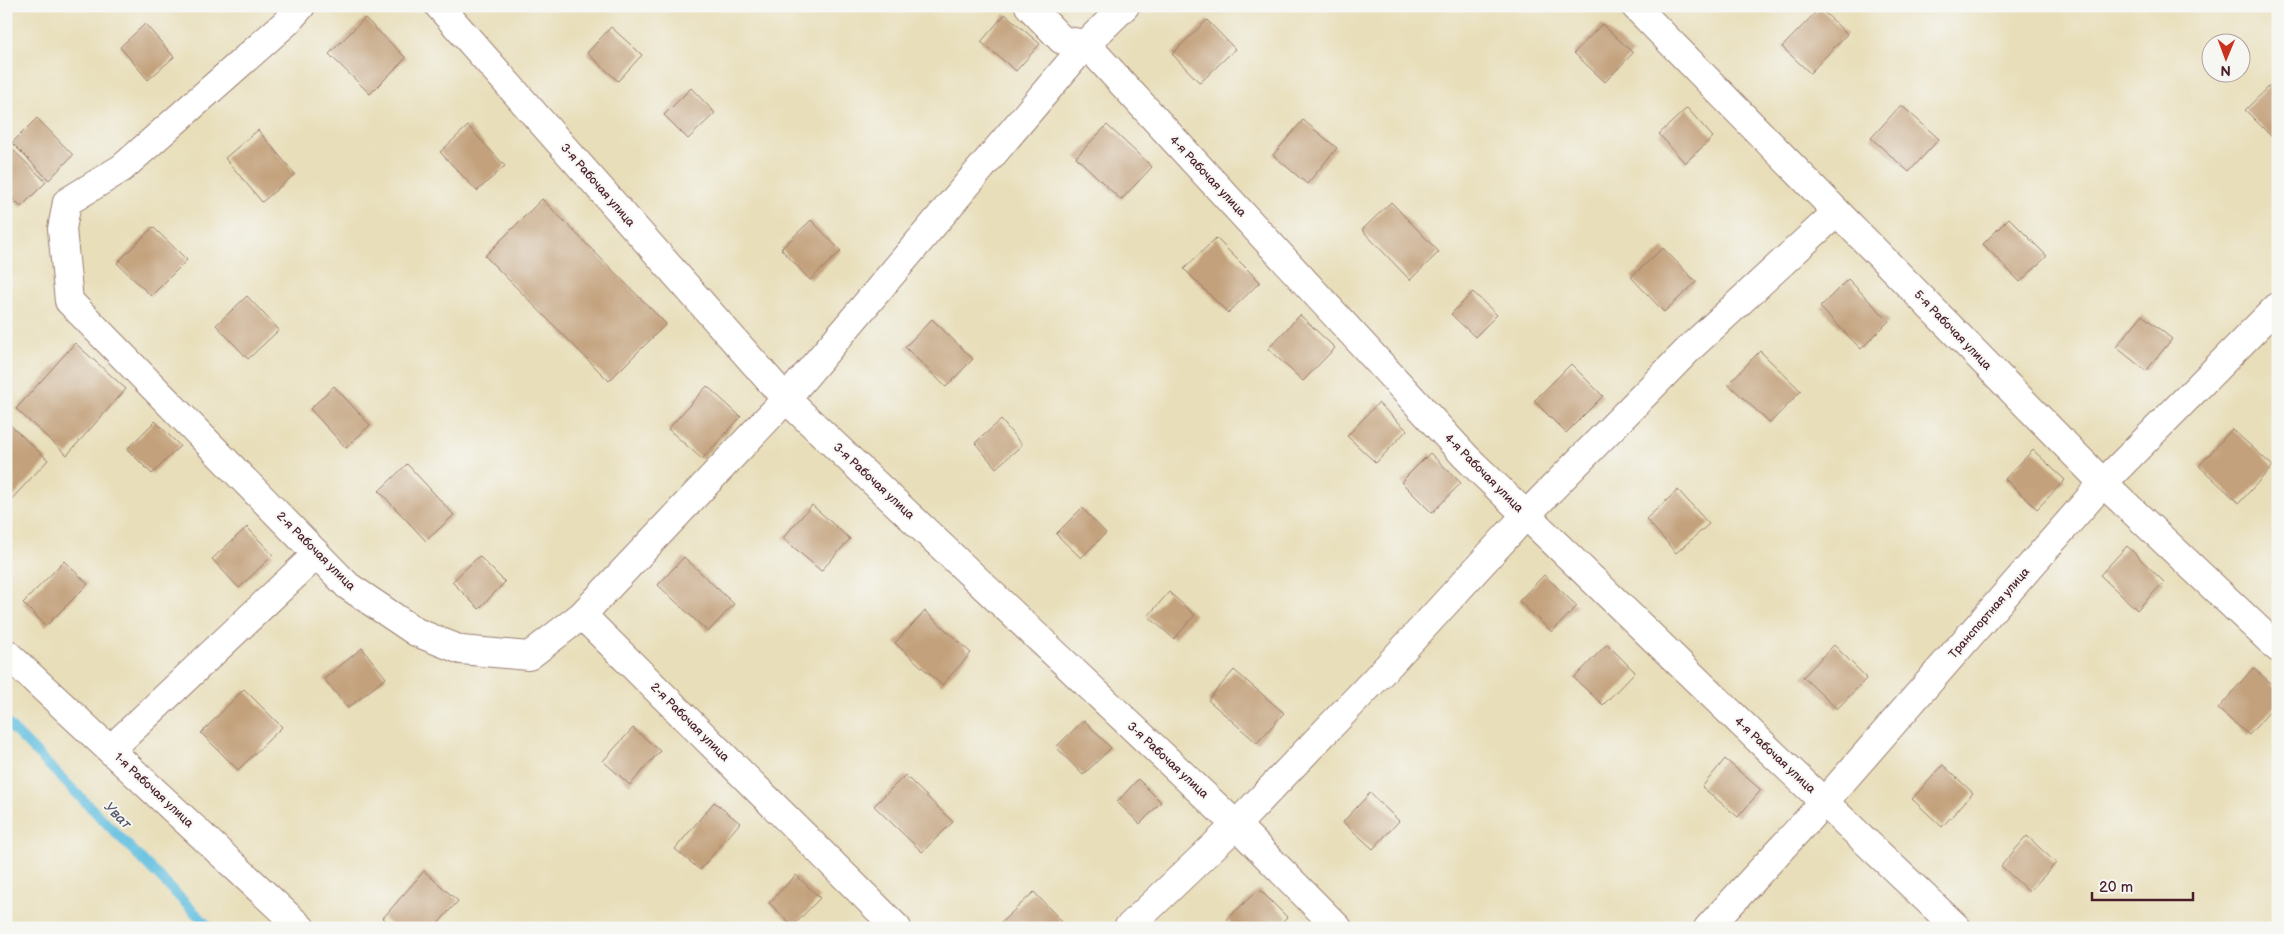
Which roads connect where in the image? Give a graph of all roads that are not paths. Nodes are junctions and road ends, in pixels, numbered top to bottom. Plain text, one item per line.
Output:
1 (301, 6) edge
2 (439, 6) edge
3 (1029, 6) edge
4 (1125, 6) edge
5 (1635, 6) edge
6 (1086, 44) junction
7 (1837, 212) junction
8 (2278, 306) edge
9 (786, 399) junction
10 (2104, 483) junction
11 (1526, 515) junction
12 (317, 554) junction
13 (582, 615) junction
14 (2278, 648) edge
15 (6, 654) edge
16 (111, 749) junction
17 (1825, 801) junction
18 (1236, 825) junction
19 (301, 928) edge
20 (897, 928) edge
21 (1128, 928) edge
22 (1338, 928) edge
23 (1708, 928) edge
24 (1957, 928) edge

1 - 12 street, 2-я Рабочая улица
2 - 9 street, 3-я Рабочая улица
3 - 6 street
4 - 6 street
5 - 7 street, 5-я Рабочая улица
6 - 9 street
6 - 11 street, 4-я Рабочая улица
7 - 10 street, 5-я Рабочая улица
7 - 11 street
8 - 10 street, Транспортная улица
9 - 13 street
9 - 18 street, 3-я Рабочая улица
10 - 14 street, 5-я Рабочая улица
10 - 17 street, Транспортная улица
11 - 17 street, 4-я Рабочая улица
11 - 18 street
12 - 13 street, 2-я Рабочая улица
12 - 16 street
13 - 20 street, 2-я Рабочая улица
15 - 16 street, 1-я Рабочая улица
16 - 19 street, 1-я Рабочая улица
17 - 23 street, Транспортная улица
17 - 24 street, 4-я Рабочая улица
18 - 21 street
18 - 22 street, 3-я Рабочая улица

